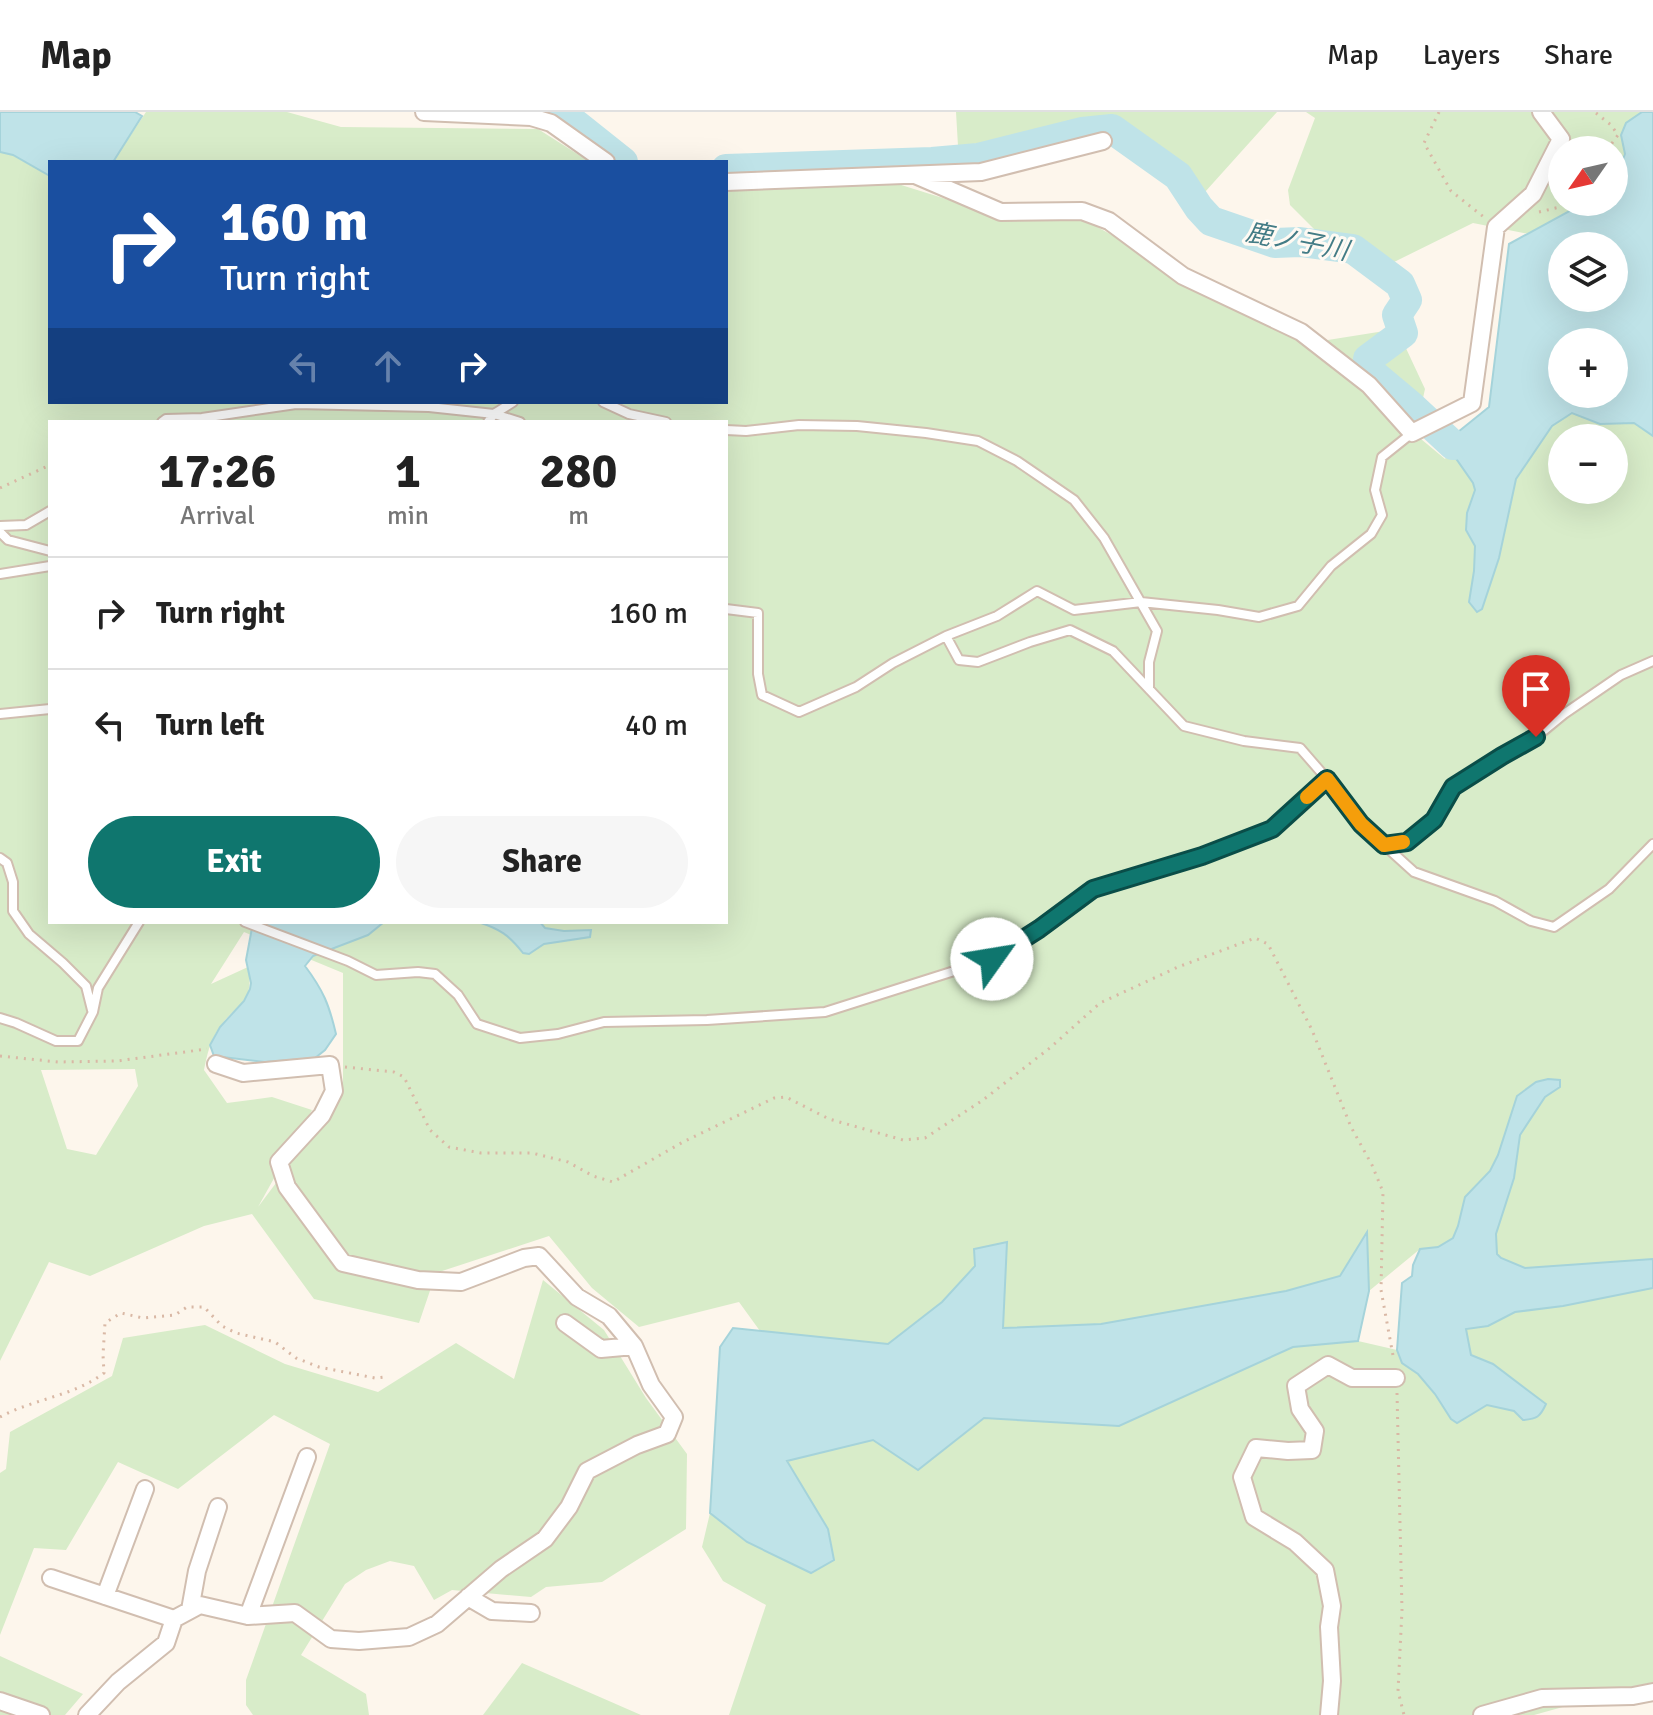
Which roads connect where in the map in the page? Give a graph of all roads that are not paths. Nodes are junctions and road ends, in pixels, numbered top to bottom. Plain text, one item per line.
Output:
1 (424, 112) edge
2 (1541, 112) edge
3 (1103, 141) dead end
4 (603, 160) edge
5 (915, 175) junction
6 (728, 182) edge
7 (296, 404) edge
8 (296, 404) edge
9 (510, 404) edge
10 (607, 404) edge
11 (491, 418) edge
12 (165, 420) edge
13 (657, 420) edge
14 (728, 430) edge
15 (1412, 433) junction
16 (48, 512) edge
17 (0, 526) edge
18 (0, 532) edge
19 (48, 550) edge
20 (48, 566) edge
21 (0, 574) edge
22 (1141, 602) junction
23 (728, 609) edge
24 (946, 636) junction
25 (1653, 661) edge
26 (1149, 689) junction
27 (48, 709) edge
28 (0, 714) edge
29 (1327, 779) junction
30 (1653, 844) edge
31 (1384, 845) junction
32 (0, 858) edge
33 (138, 924) edge
34 (250, 924) edge
35 (93, 1012) junction
36 (0, 1018) edge
37 (216, 1064) road end
38 (565, 1323) dead end
39 (634, 1346) junction
40 (1396, 1378) road end
41 (307, 1457) dead end
42 (145, 1489) dead end
43 (218, 1507) dead end
44 (51, 1578) dead end
45 (105, 1596) junction
46 (468, 1597) junction
47 (190, 1610) junction
48 (531, 1613) dead end
49 (248, 1616) junction
50 (174, 1619) junction
51 (1653, 1692) edge
52 (0, 1701) edge
53 (41, 1715) edge
54 (87, 1715) edge
55 (1329, 1715) edge
56 (1482, 1715) edge

1 - 4 street
2 - 15 street
3 - 5 street
5 - 6 street
5 - 15 street
7 - 11 lane
8 - 12 lane
9 - 11 lane
10 - 13 lane
14 - 22 lane
15 - 22 lane
16 - 17 lane
18 - 19 lane
20 - 21 lane
22 - 24 lane
22 - 26 lane
23 - 24 lane
24 - 26 lane
25 - 31 lane
26 - 29 lane
27 - 28 lane
29 - 31 lane
29 - 34 lane
30 - 31 lane
32 - 35 lane
33 - 35 lane
35 - 36 lane
37 - 39 street
38 - 39 street
39 - 46 street
40 - 55 street
41 - 49 street
42 - 45 street
43 - 47 street
44 - 45 street
45 - 50 street
46 - 48 street
46 - 49 street
47 - 49 street
47 - 50 street
50 - 54 street
51 - 56 street
52 - 53 street

